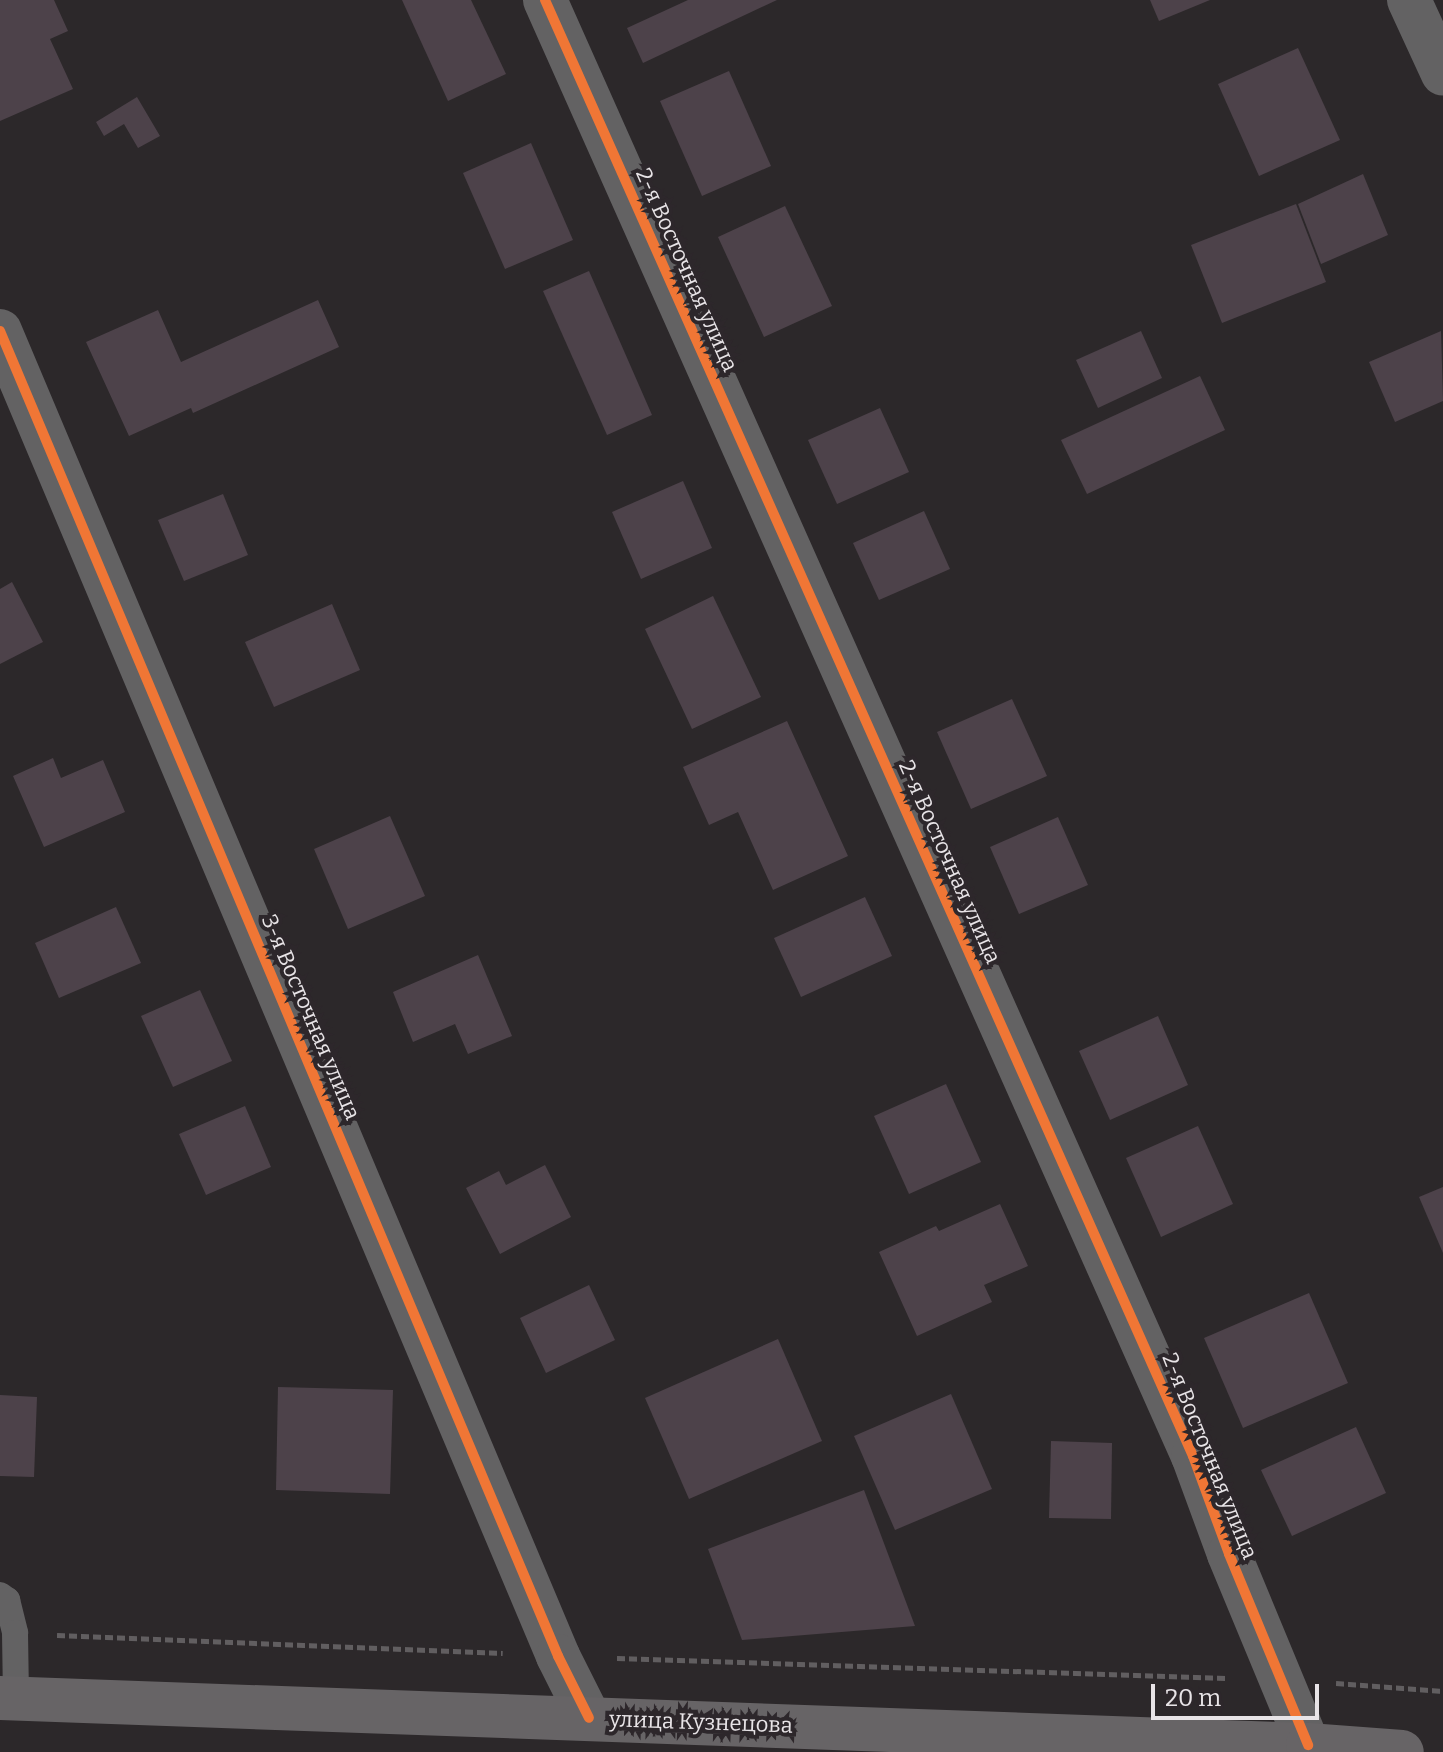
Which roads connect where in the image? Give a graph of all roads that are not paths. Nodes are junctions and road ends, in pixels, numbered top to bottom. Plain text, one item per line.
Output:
1 (545, 0) edge
2 (1409, 0) edge
3 (1443, 74) edge
4 (0, 331) edge
5 (0, 1595) edge
6 (8, 1698) edge
7 (589, 1718) junction
8 (1020, 1743) edge
9 (1308, 1745) junction
10 (1402, 1752) edge

1 - 9 street, 2-я Восточная улица
2 - 3 street
4 - 7 street, 3-я Восточная улица
5 - 6 lane
6 - 7 street, улица Кузнецова
7 - 8 street, улица Кузнецова
8 - 9 street, улица Кузнецова
9 - 10 street, улица Кузнецова

